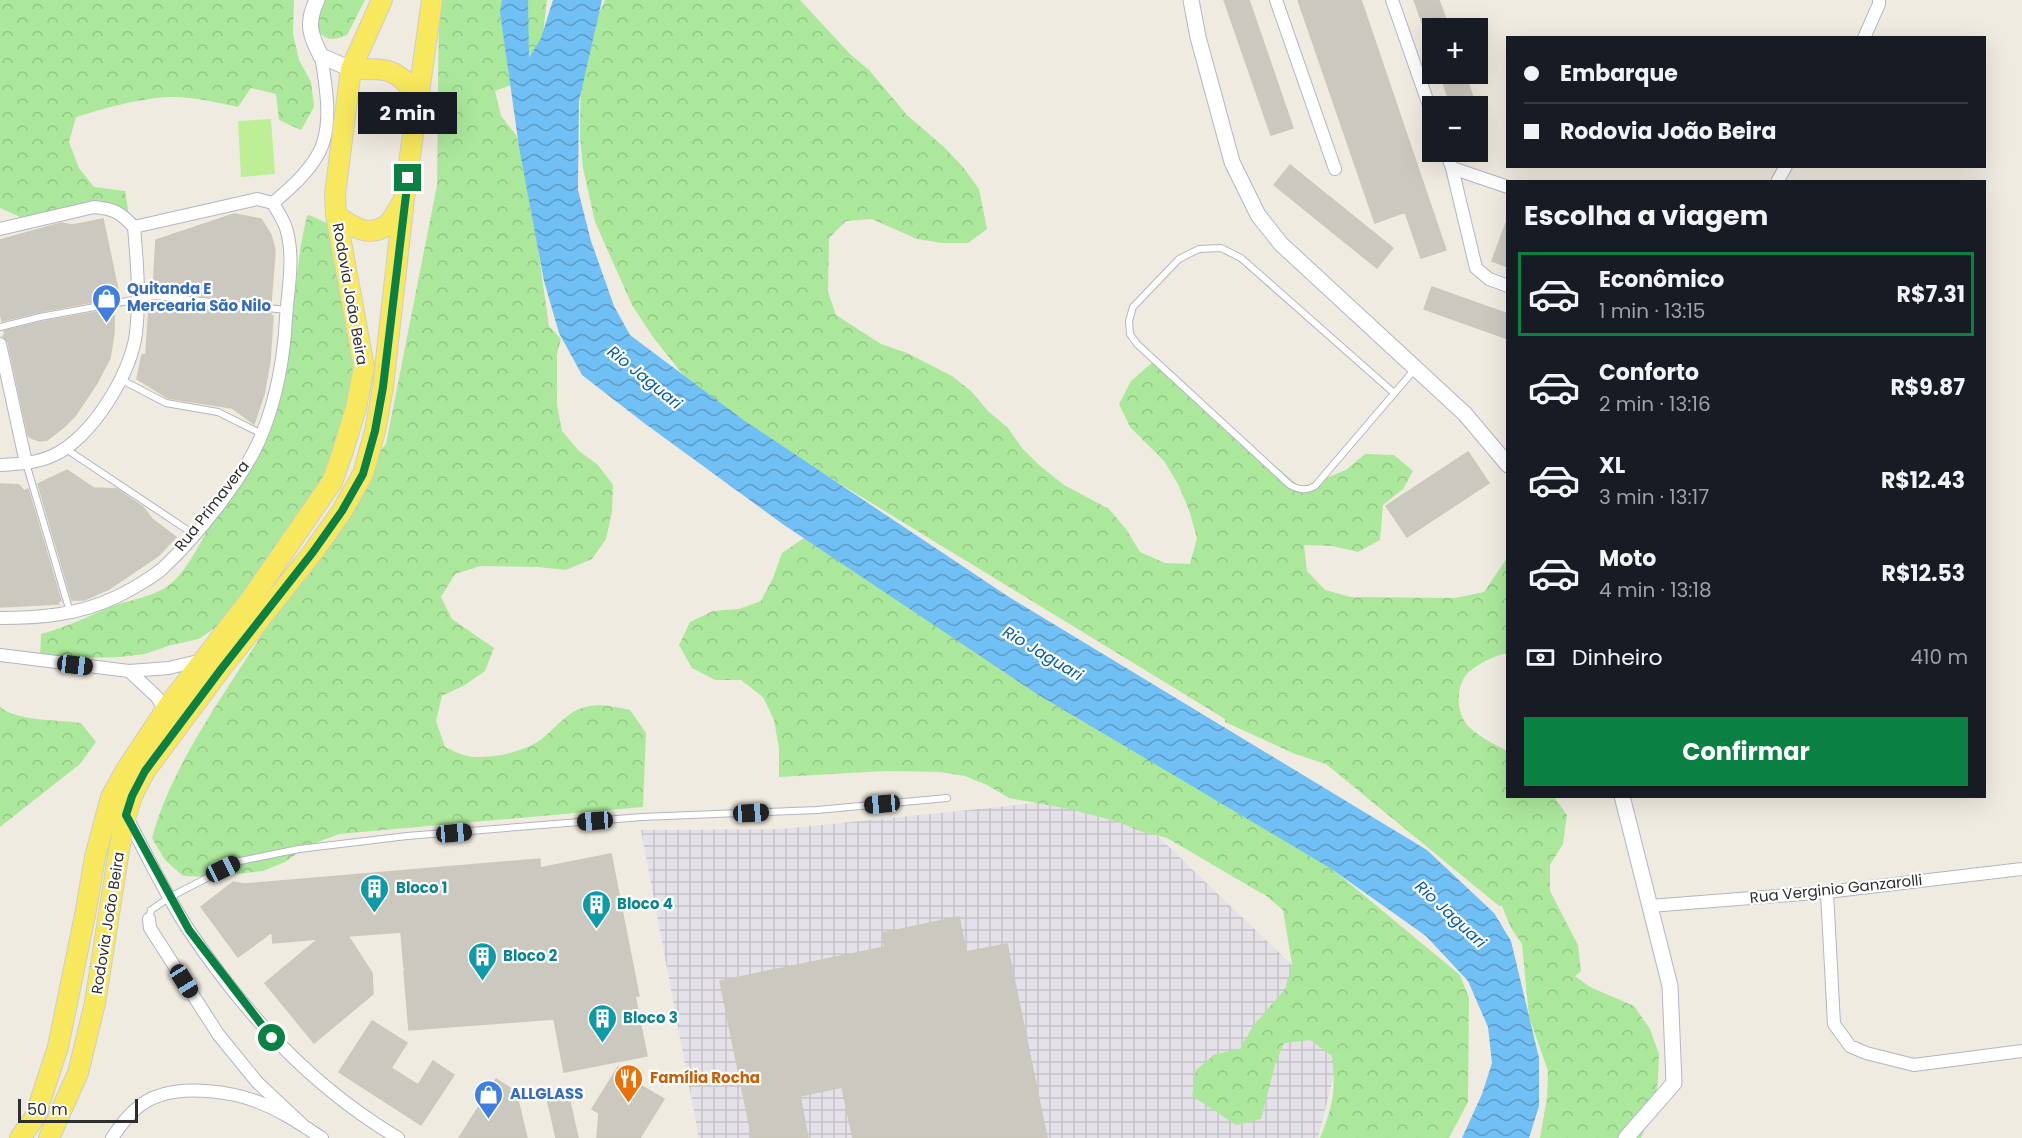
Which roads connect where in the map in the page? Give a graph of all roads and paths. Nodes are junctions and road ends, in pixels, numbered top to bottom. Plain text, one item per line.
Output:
1 (317, 0) edge
2 (381, 0) edge
3 (432, 0) edge
4 (1191, 0) edge
5 (1276, 0) edge
6 (1392, 0) edge
7 (1880, 0) edge
8 (1865, 36) edge
9 (321, 56) junction
10 (351, 69) junction
11 (1426, 96) edge
12 (420, 97) junction
13 (1450, 162) edge
14 (1452, 168) junction
15 (1335, 170) dead end
16 (1506, 186) edge
17 (404, 199) junction
18 (273, 203) junction
19 (336, 214) junction
20 (134, 227) junction
21 (0, 229) edge
22 (1506, 285) edge
23 (136, 298) junction
24 (287, 310) junction
25 (0, 327) edge
26 (0, 344) edge
27 (1415, 368) junction
28 (3, 377) edge
29 (120, 379) junction
30 (1394, 393) junction
31 (262, 434) junction
32 (66, 449) junction
33 (26, 463) junction
34 (1506, 463) edge
35 (0, 465) edge
36 (195, 535) junction
37 (70, 613) junction
38 (0, 618) edge
39 (0, 655) edge
40 (202, 660) junction
41 (129, 671) junction
42 (165, 711) junction
43 (947, 798) dead end
44 (1623, 798) edge
45 (126, 815) junction
46 (2022, 869) edge
47 (1827, 891) junction
48 (170, 897) junction
49 (1650, 906) junction
50 (149, 919) joint
51 (2022, 1051) edge
52 (306, 1128) junction
53 (20, 1138) edge
54 (50, 1138) edge
55 (112, 1138) edge
56 (322, 1138) edge
57 (399, 1138) edge
58 (1626, 1138) edge

1 - 9 street
2 - 10 main road, Rodovia João Beira
3 - 12 main road, Rodovia João Beira
4 - 27 street
5 - 15 street
6 - 11 street
7 - 8 street
9 - 10 street
9 - 18 street
10 - 12 main road
10 - 19 main road, Rodovia João Beira
12 - 17 main road, Rodovia João Beira
13 - 14 street
14 - 16 street
14 - 22 street
17 - 19 main road
17 - 45 main road, Rodovia João Beira
18 - 20 street
18 - 24 street, Rua Primavera
19 - 40 main road, Rodovia João Beira
20 - 21 street
20 - 23 street
23 - 24 lane
23 - 25 lane
23 - 29 street
24 - 31 street, Rua Primavera
26 - 28 street
27 - 30 lane
27 - 34 street
28 - 33 street
29 - 31 lane
29 - 32 street
30 - 30 lane
31 - 36 street, Rua Primavera
32 - 33 street
32 - 36 lane
33 - 35 street
33 - 37 lane
36 - 37 street, Rua Primavera
37 - 38 street, Rua Primavera
39 - 41 street
40 - 41 street
40 - 42 main road, Rodovia João Beira
41 - 42 street
42 - 53 main road, Rodovia João Beira
43 - 48 lane
44 - 49 street
45 - 48 street
45 - 54 main road, Rodovia João Beira
46 - 47 street, Rua Verginio Ganzarolli
47 - 49 street, Rua Verginio Ganzarolli
47 - 51 street
48 - 50 lane
48 - 57 street
49 - 58 street
50 - 52 street
52 - 55 street
52 - 56 street

